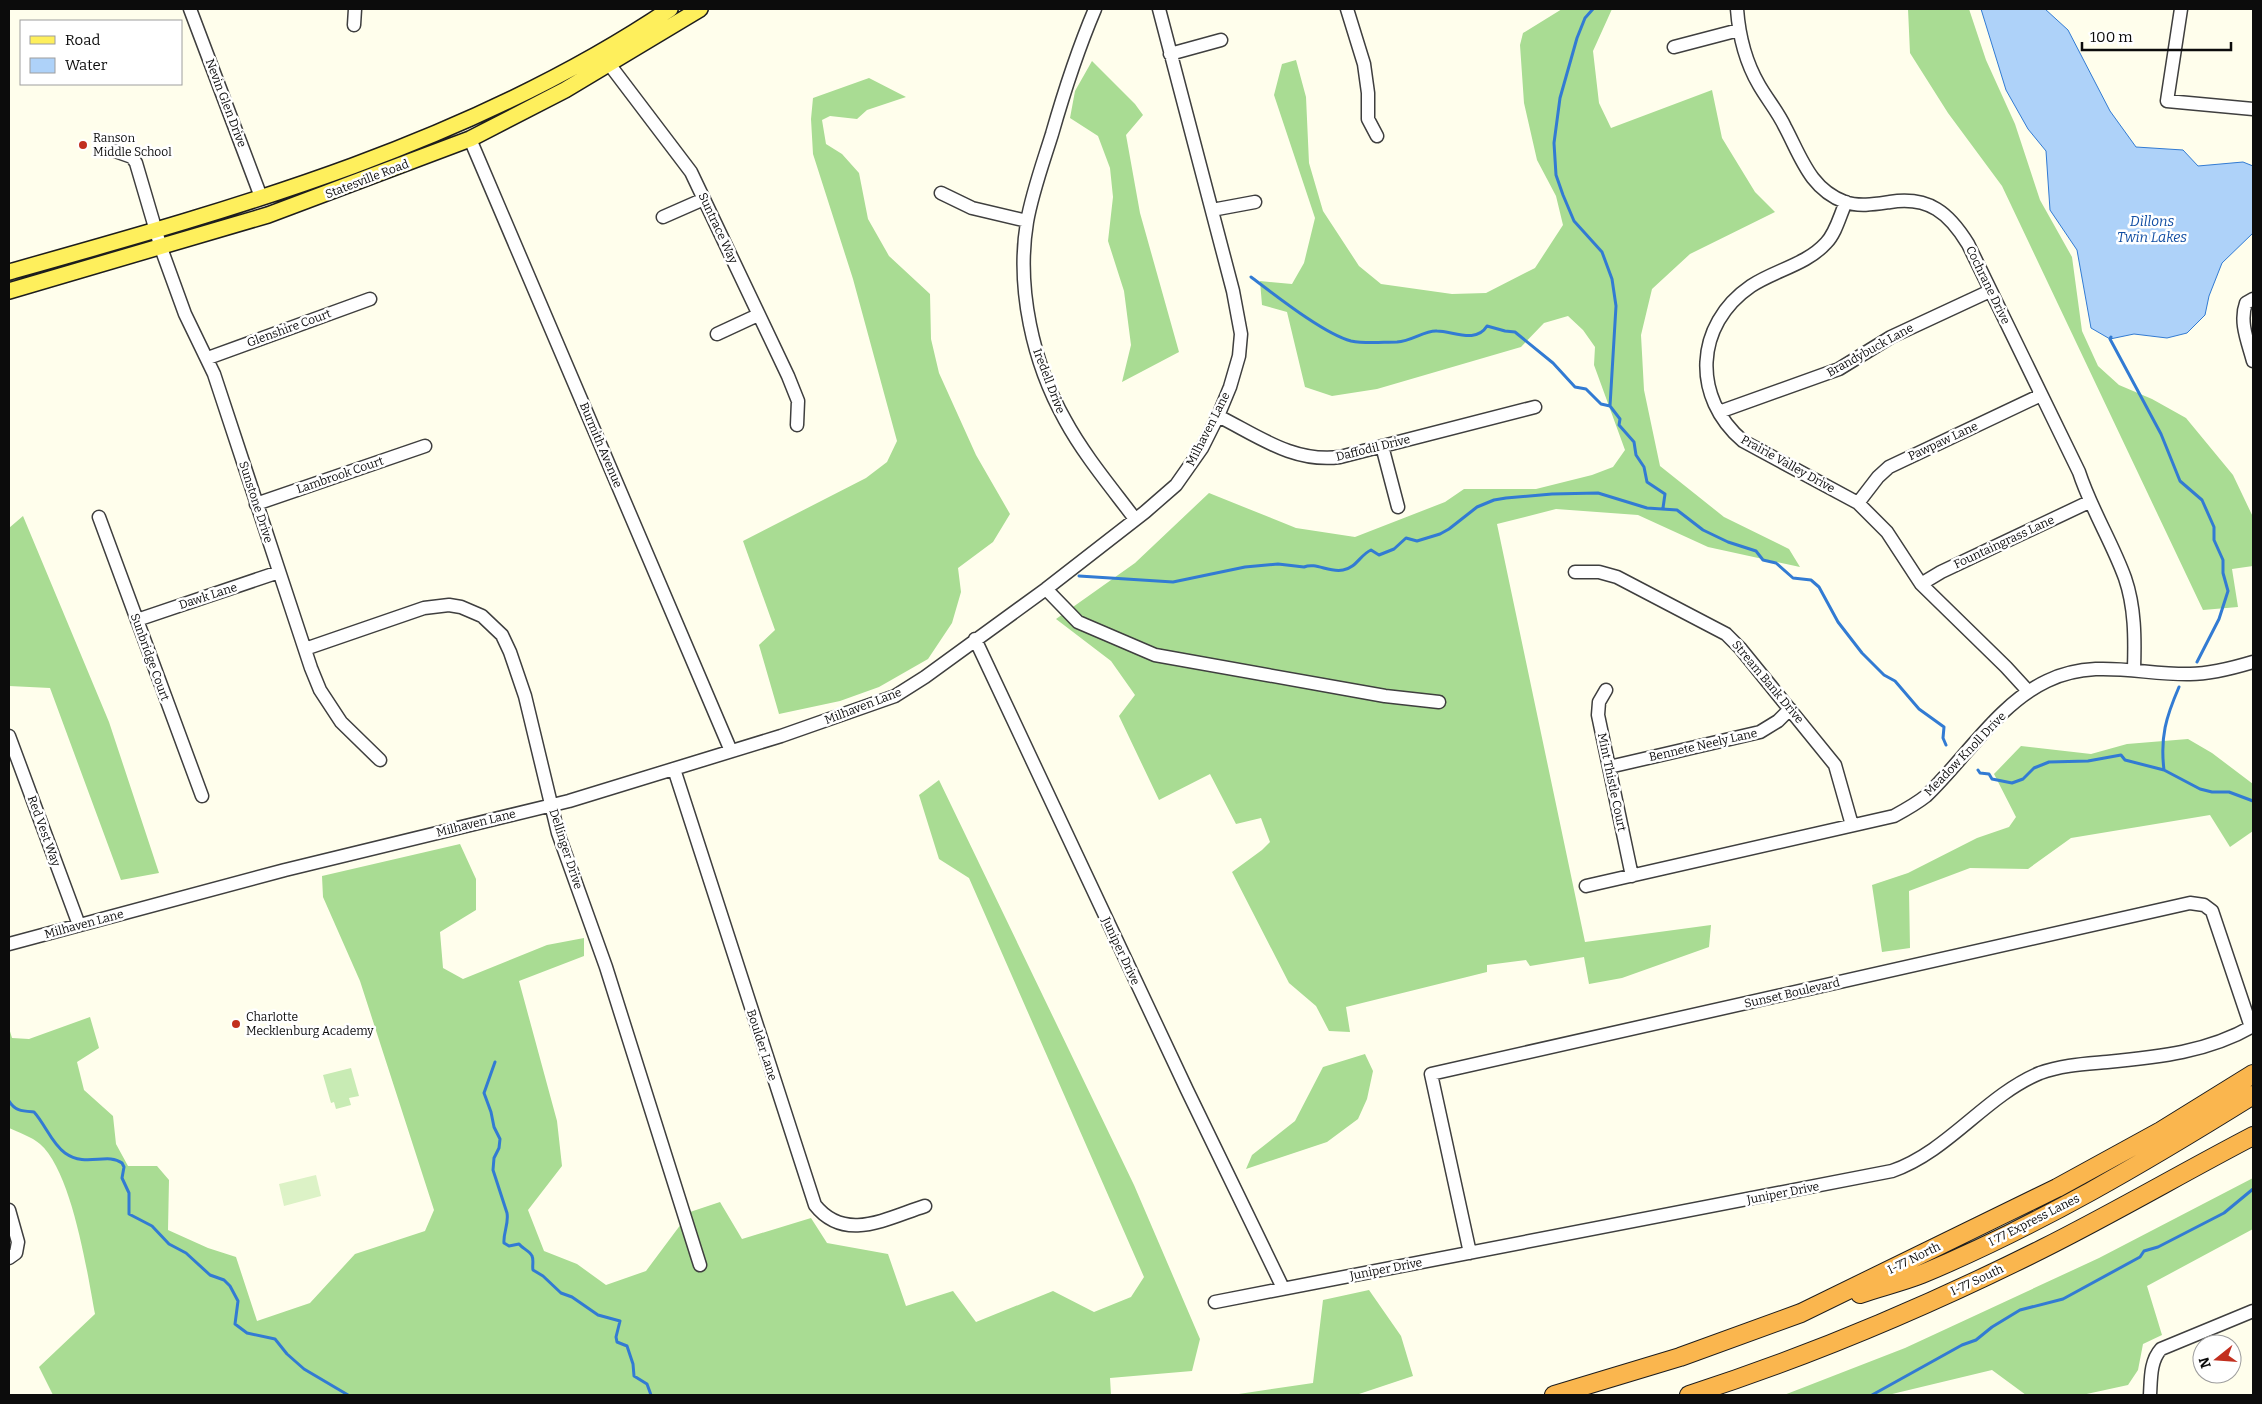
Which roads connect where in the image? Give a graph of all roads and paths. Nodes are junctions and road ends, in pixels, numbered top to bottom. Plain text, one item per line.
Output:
1 (190, 9) edge
2 (355, 9) edge
3 (700, 9) edge
4 (1095, 9) edge
5 (1158, 9) edge
6 (1347, 9) edge
7 (1736, 9) edge
8 (2181, 9) edge
9 (660, 11) edge
10 (354, 25) dead end
11 (1739, 30) junction
12 (1221, 40) dead end
13 (1674, 47) dead end
14 (600, 51) junction
15 (1170, 54) junction
16 (609, 65) junction
17 (2253, 109) edge
18 (1377, 136) dead end
19 (470, 139) junction
20 (114, 150) dead end
21 (941, 193) dead end
22 (261, 197) junction
23 (704, 199) junction
24 (1255, 202) dead end
25 (1846, 202) junction
26 (1212, 210) junction
27 (662, 217) dead end
28 (1027, 221) junction
29 (156, 230) junction
30 (161, 248) junction
31 (9, 272) edge
32 (9, 291) edge
33 (1990, 291) junction
34 (370, 299) dead end
35 (2253, 299) edge
36 (758, 315) junction
37 (717, 334) dead end
38 (208, 358) junction
39 (2253, 361) edge
40 (2041, 395) junction
41 (1534, 407) dead end
42 (1719, 412) junction
43 (1218, 416) junction
44 (797, 425) dead end
45 (425, 446) dead end
46 (1382, 446) junction
47 (2090, 502) junction
48 (256, 504) junction
49 (1858, 504) junction
50 (1398, 507) dead end
51 (99, 517) dead end
52 (1135, 519) junction
53 (279, 572) junction
54 (1575, 572) dead end
55 (1921, 584) junction
56 (1046, 589) junction
57 (137, 620) junction
58 (975, 639) junction
59 (305, 649) junction
60 (2253, 662) edge
61 (2134, 669) junction
62 (1606, 690) dead end
63 (2028, 691) junction
64 (1440, 702) dead end
65 (1790, 709) junction
66 (9, 736) edge
67 (731, 751) junction
68 (380, 760) dead end
69 (1609, 767) junction
70 (674, 769) junction
71 (202, 796) dead end
72 (551, 805) junction
73 (1852, 825) junction
74 (1632, 876) junction
75 (1586, 886) dead end
76 (78, 925) junction
77 (9, 944) edge
78 (2252, 1026) edge
79 (2253, 1074) edge
80 (2253, 1095) edge
81 (2253, 1123) edge
82 (2253, 1136) edge
83 (2185, 1172) junction
84 (925, 1206) dead end
85 (9, 1210) edge
86 (1470, 1253) junction
87 (9, 1258) edge
88 (700, 1265) dead end
89 (1283, 1288) junction
90 (1215, 1302) dead end
91 (2253, 1311) edge
92 (1801, 1314) junction
93 (1554, 1395) edge
94 (1689, 1395) edge
95 (2150, 1395) edge

1 - 22 street, Nevin Glen Drive
2 - 10 street
3 - 16 main road, Statesville Road
4 - 28 street, Iredell Drive
5 - 15 street, Milhaven Lane
6 - 18 street
7 - 11 street, Cochrane Drive
8 - 17 street
9 - 14 main road, Statesville Road
11 - 13 street
11 - 25 street, Cochrane Drive
12 - 15 street
14 - 16 street, Suntrace Way
14 - 22 main road, Statesville Road
15 - 26 street, Milhaven Lane
16 - 19 main road, Statesville Road
16 - 23 street, Suntrace Way
19 - 30 main road, Statesville Road
19 - 67 street, Burmith Avenue
20 - 29 street, Sunstone Drive
21 - 28 street
22 - 29 main road, Statesville Road
23 - 27 street
23 - 36 street, Suntrace Way
24 - 26 street
25 - 33 street, Cochrane Drive
25 - 42 street, Prairie Valley Drive
26 - 43 street, Milhaven Lane
28 - 52 street, Iredell Drive
29 - 30 street, Sunstone Drive
29 - 31 main road, Statesville Road
30 - 32 main road, Statesville Road
30 - 38 street, Sunstone Drive
33 - 40 street, Cochrane Drive
33 - 42 street, Brandybuck Lane
34 - 38 street, Glenshire Court
35 - 39 street
36 - 37 street
36 - 44 street, Suntrace Way
38 - 48 street, Sunstone Drive
40 - 47 street, Cochrane Drive
40 - 49 street, Pawpaw Lane
41 - 46 street, Daffodil Drive
42 - 49 street, Prairie Valley Drive
43 - 46 street, Daffodil Drive
43 - 52 street, Milhaven Lane
45 - 48 street, Lambrook Court
46 - 50 street
47 - 55 street, Fountaingrass Lane
47 - 61 street, Cochrane Drive
48 - 53 street, Sunstone Drive
49 - 55 street, Prairie Valley Drive
51 - 57 street, Sunbridge Court
52 - 56 street, Milhaven Lane
53 - 57 street, Dawk Lane
53 - 59 street, Sunstone Drive
54 - 65 street, Stream Bank Drive
55 - 63 street, Prairie Valley Drive
56 - 58 street, Milhaven Lane
56 - 64 street
57 - 71 street, Sunbridge Court
58 - 67 street, Milhaven Lane
58 - 89 street, Juniper Drive
59 - 68 street, Sunstone Drive
59 - 72 street, Dellinger Drive
60 - 61 street, Meadow Knoll Drive
61 - 63 street, Meadow Knoll Drive
62 - 69 street, Mint Thistle Court
63 - 73 street, Meadow Knoll Drive
65 - 69 street, Bennete Neely Lane
65 - 73 street, Stream Bank Drive
66 - 76 street, Red Vest Way
67 - 70 street, Milhaven Lane
69 - 74 street, Mint Thistle Court
70 - 72 street, Milhaven Lane
70 - 84 street, Boulder Lane
72 - 76 street, Milhaven Lane
72 - 88 street, Dellinger Drive
73 - 74 street, Meadow Knoll Drive
74 - 75 street, Meadow Knoll Drive
76 - 77 street, Milhaven Lane
78 - 86 street, Juniper Drive
78 - 86 street, Sunset Boulevard
79 - 92 highway, I-77 North
80 - 92 highway, I 77 Express Lanes
81 - 83 highway
82 - 83 highway, I-77 South
83 - 94 highway, I-77 South
85 - 87 street
86 - 89 street, Juniper Drive
89 - 90 street, Juniper Drive
91 - 95 street
92 - 93 highway, I-77 North

